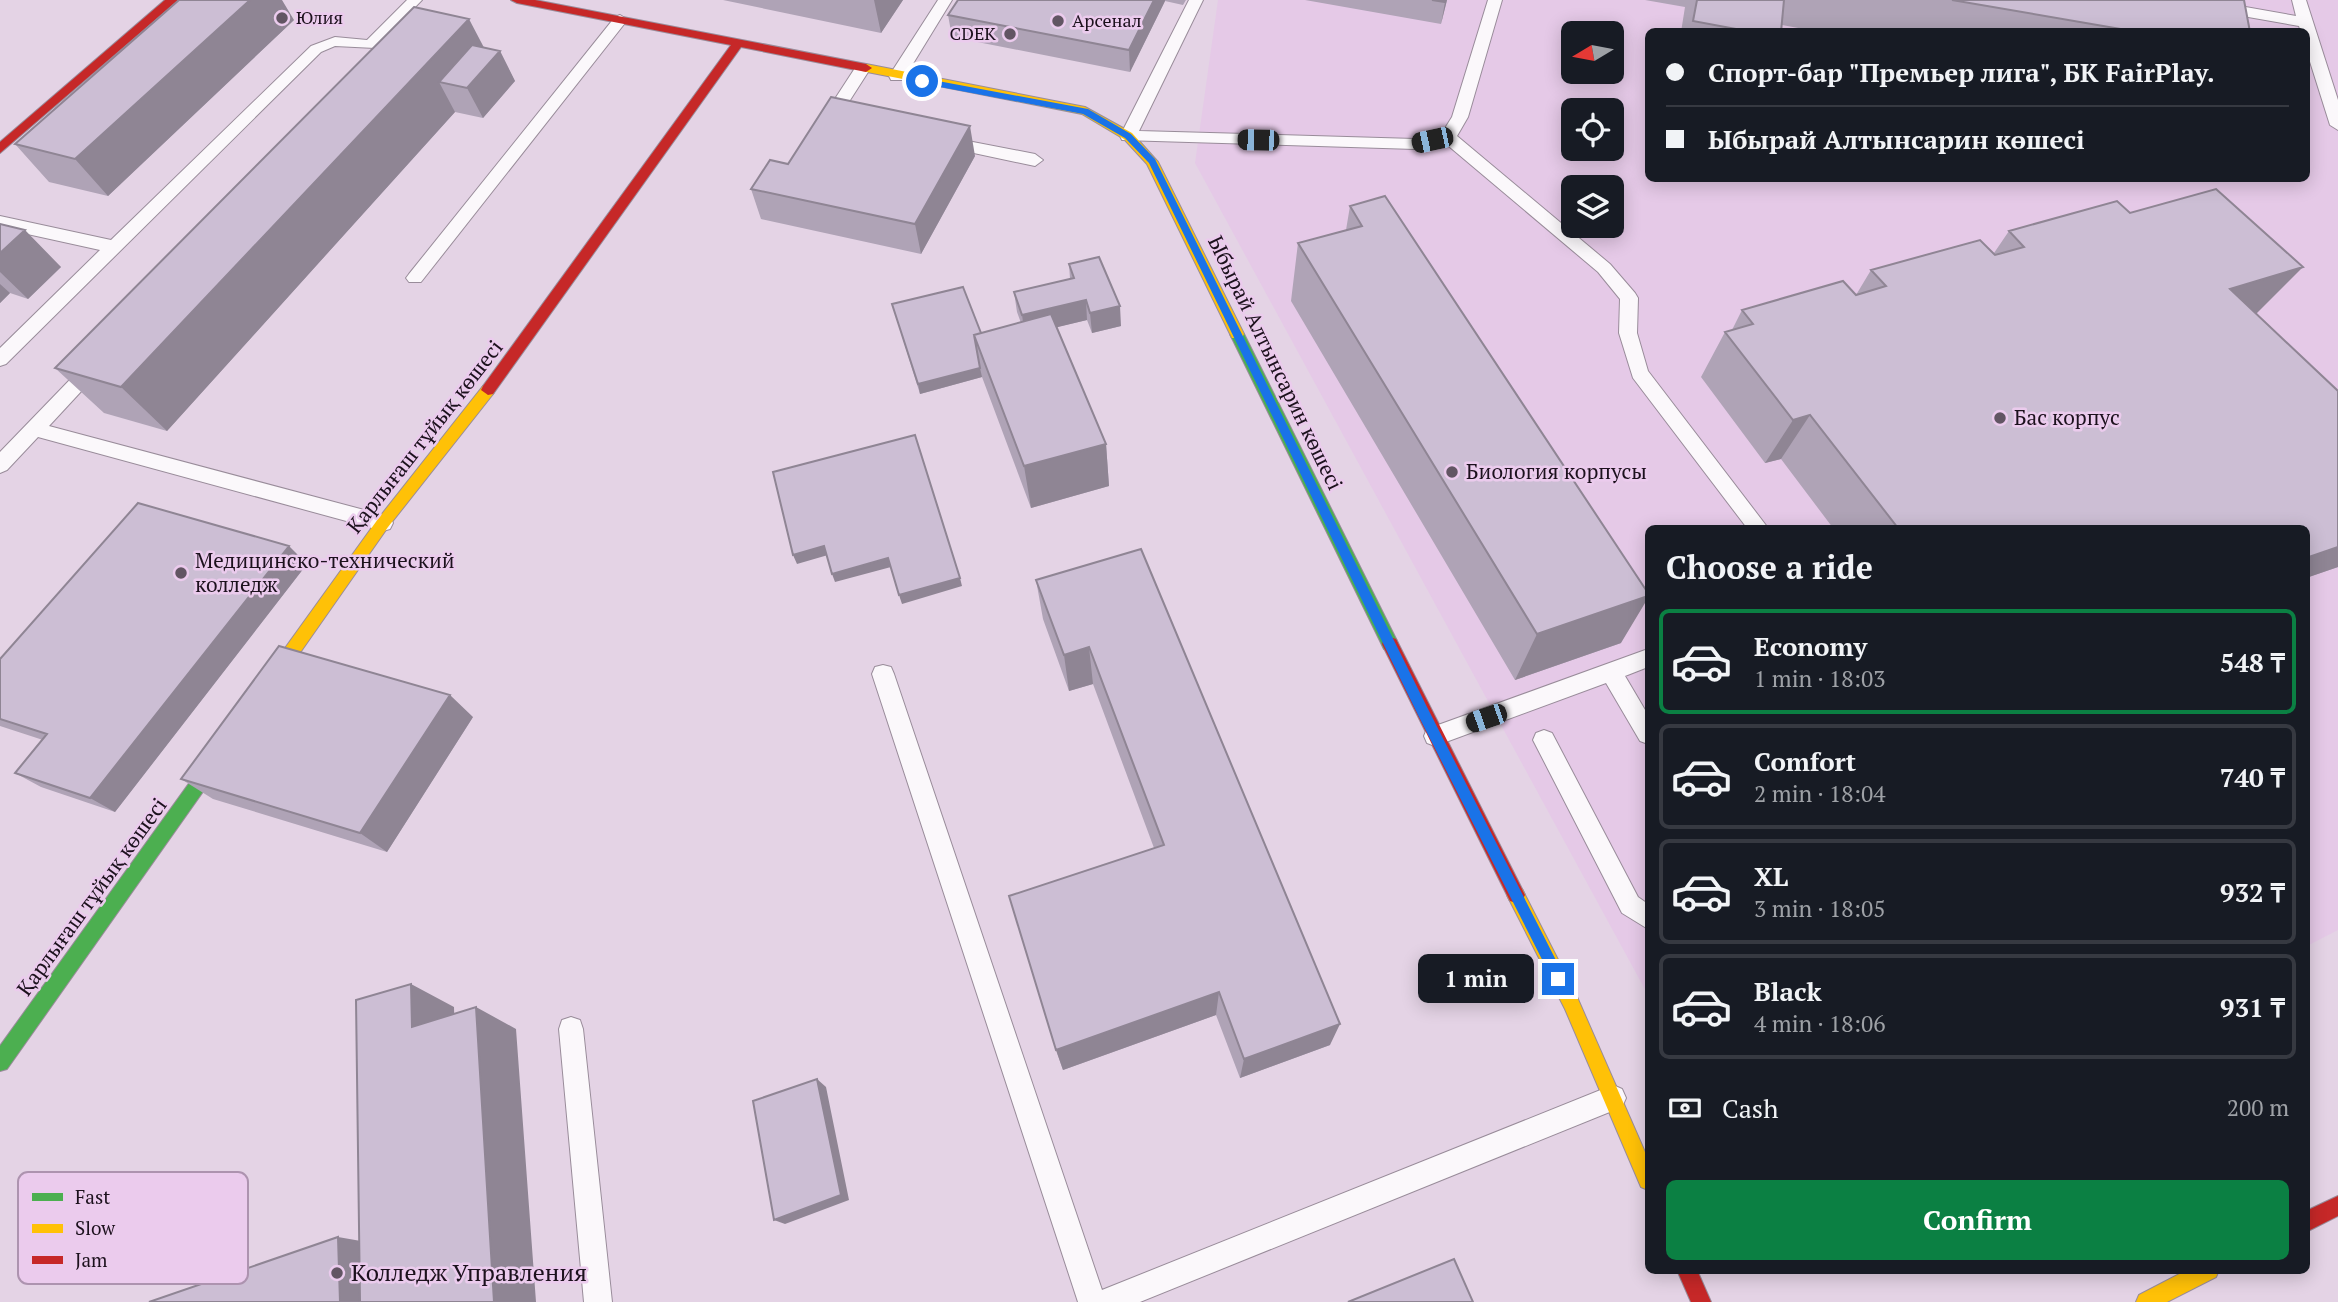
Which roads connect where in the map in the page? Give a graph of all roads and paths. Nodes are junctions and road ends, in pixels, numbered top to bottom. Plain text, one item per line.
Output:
1 (172, 0) edge
2 (415, 0) edge
3 (517, 0) edge
4 (945, 0) edge
5 (1196, 0) edge
6 (1495, 0) edge
7 (2180, 0) edge
8 (2299, 0) edge
9 (620, 20) junction
10 (2305, 22) junction
11 (2307, 28) edge
12 (2310, 38) edge
13 (738, 44) junction
14 (862, 69) junction
15 (897, 76) junction
16 (860, 124) edge
17 (2338, 125) edge
18 (1128, 136) junction
19 (1448, 137) junction
20 (927, 138) edge
21 (0, 149) edge
22 (1035, 160) dead end
23 (0, 222) edge
24 (114, 247) junction
25 (415, 278) dead end
26 (109, 349) edge
27 (0, 359) edge
28 (34, 429) junction
29 (0, 465) edge
30 (383, 523) junction
31 (1756, 525) edge
32 (1645, 659) edge
33 (1612, 673) junction
34 (883, 674) dead end
35 (256, 704) edge
36 (240, 726) edge
37 (1645, 729) edge
38 (1435, 736) junction
39 (1544, 740) dead end
40 (1645, 916) edge
41 (571, 1029) dead end
42 (0, 1062) edge
43 (1613, 1098) junction
44 (1645, 1173) edge
45 (2338, 1206) edge
46 (2310, 1220) edge
47 (1689, 1274) edge
48 (2201, 1274) edge
49 (598, 1302) edge
50 (1092, 1302) edge
51 (1106, 1302) edge
52 (1701, 1302) edge
53 (2146, 1302) edge

1 - 21 street
2 - 24 lane
3 - 9 street, Ыбырай Алтынсарин көшесі
4 - 15 lane
5 - 18 lane
6 - 19 lane
7 - 10 lane
8 - 10 lane
9 - 13 street, Ыбырай Алтынсарин көшесі
9 - 25 lane
10 - 11 lane
12 - 17 lane
13 - 14 street, Ыбырай Алтынсарин көшесі
13 - 30 street, Қарлығаш тұйық көшесі
14 - 15 street, Ыбырай Алтынсарин көшесі
14 - 16 lane
15 - 18 street, Ыбырай Алтынсарин көшесі
18 - 19 lane
18 - 38 street, Ыбырай Алтынсарин көшесі
19 - 31 lane
20 - 22 lane
23 - 24 lane
24 - 27 lane
26 - 28 lane
28 - 29 lane
28 - 30 lane
30 - 35 street, Қарлығаш тұйық көшесі
32 - 33 lane
33 - 37 lane
33 - 38 lane
34 - 50 lane
36 - 42 street, Қарлығаш тұйық көшесі
38 - 43 street, Ыбырай Алтынсарин көшесі
39 - 40 lane
41 - 49 lane
43 - 44 street, Ыбырай Алтынсарин көшесі
43 - 51 lane
45 - 46 street
47 - 52 street
48 - 53 street

